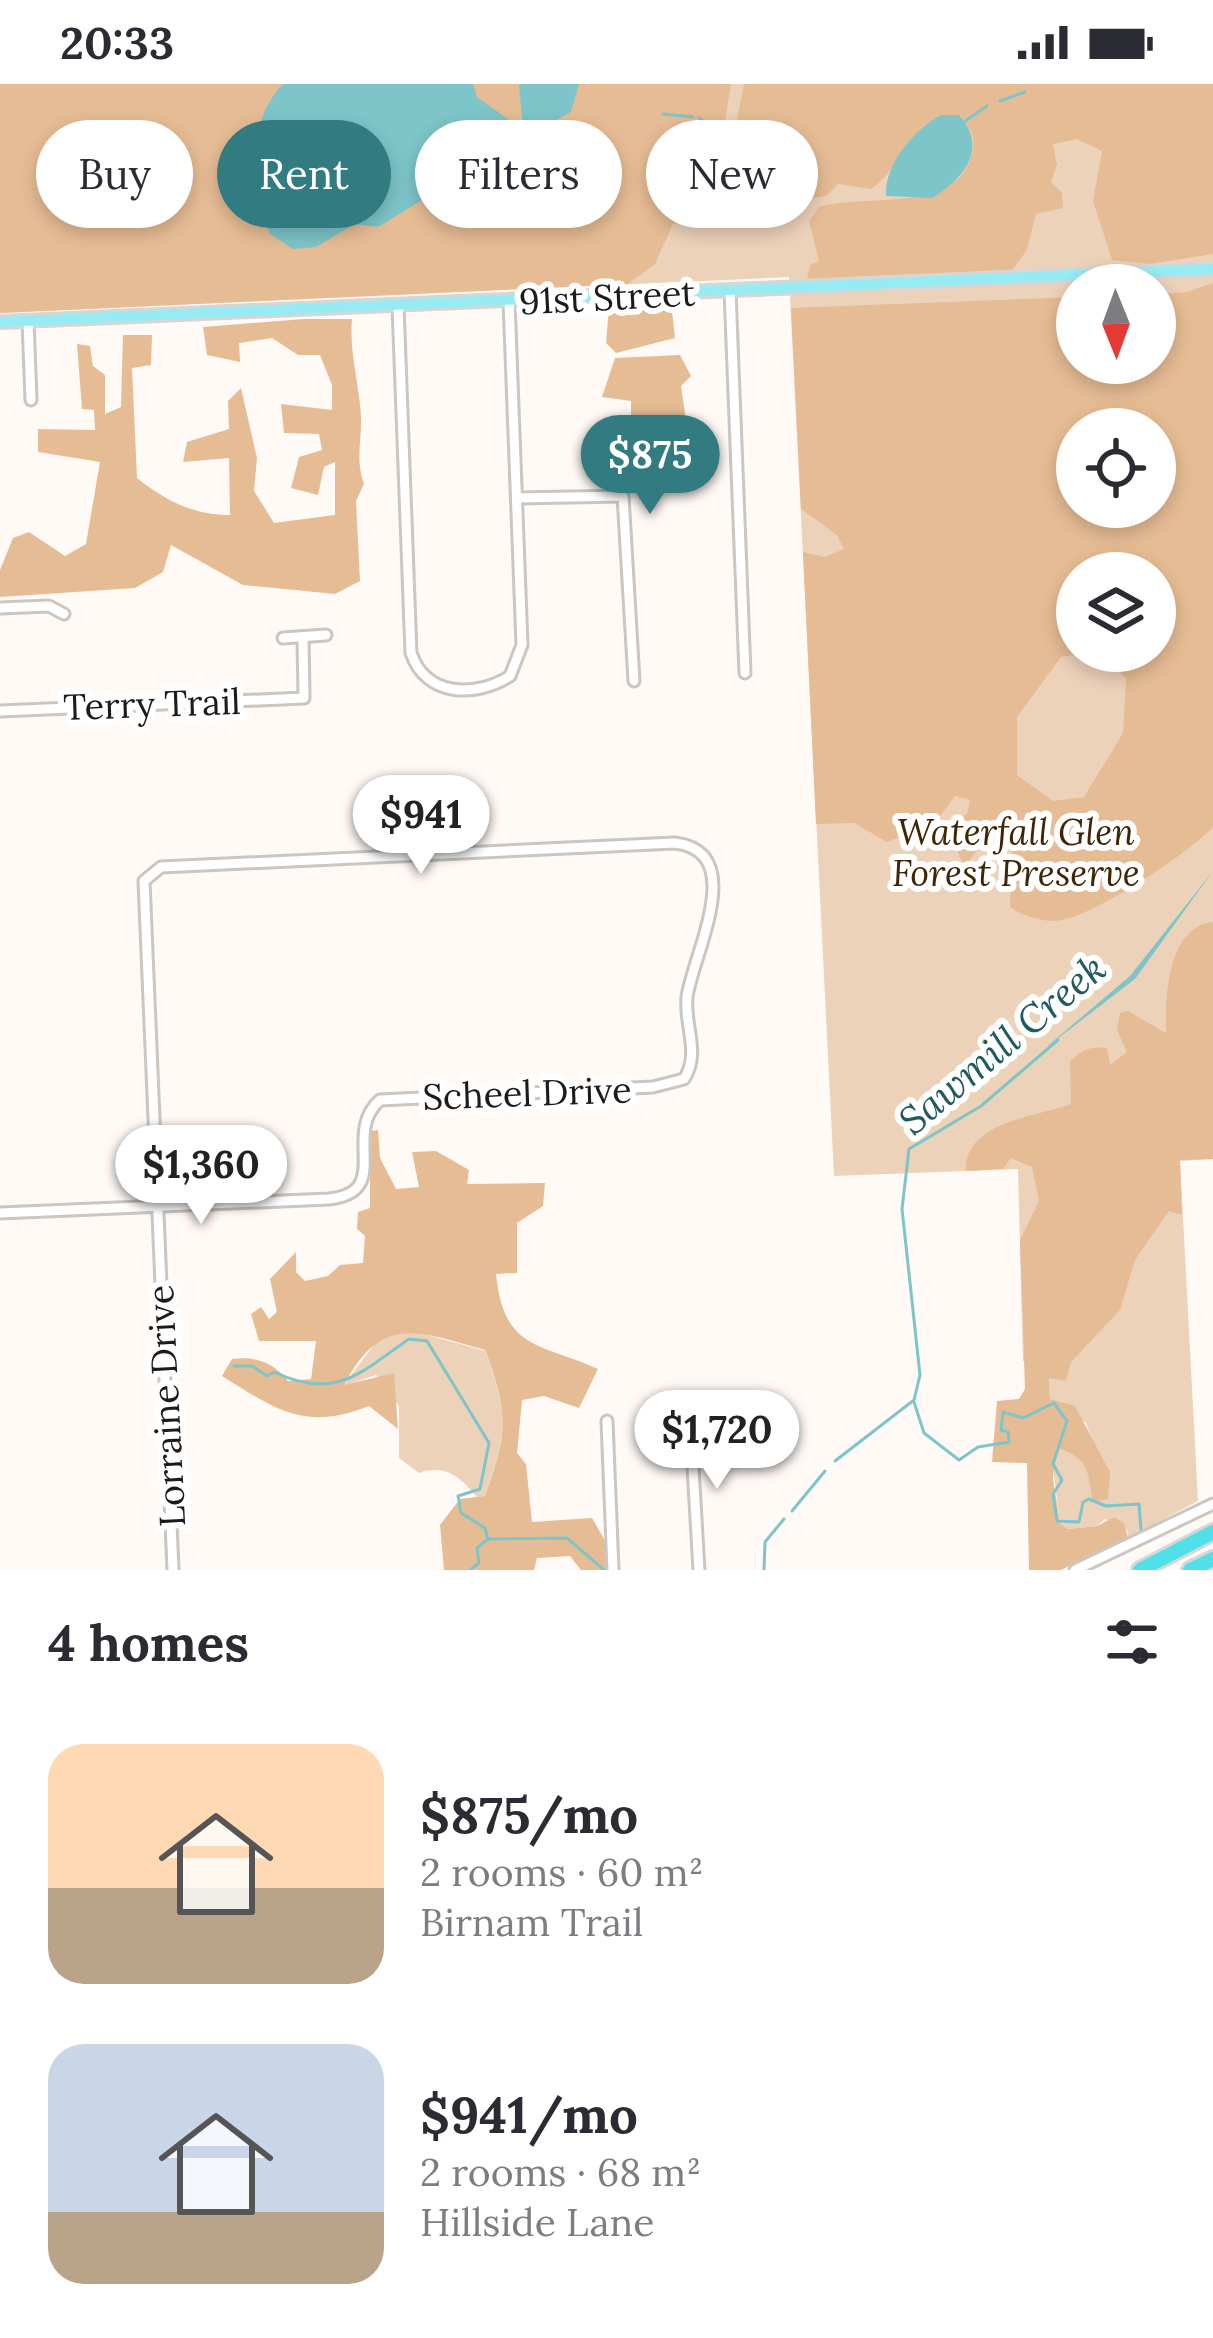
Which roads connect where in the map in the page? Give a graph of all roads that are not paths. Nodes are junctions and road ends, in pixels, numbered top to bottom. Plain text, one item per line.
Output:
1 (1213, 269) edge
2 (730, 291) junction
3 (509, 301) junction
4 (398, 306) junction
5 (28, 321) junction
6 (0, 322) edge
7 (31, 400) dead end
8 (517, 498) junction
9 (0, 608) edge
10 (64, 614) dead end
11 (326, 635) dead end
12 (303, 637) junction
13 (283, 638) dead end
14 (745, 673) dead end
15 (634, 681) dead end
16 (0, 711) edge
17 (684, 1078) joint
18 (157, 1206) junction
19 (0, 1214) edge
20 (690, 1416) dead end
21 (607, 1420) dead end
22 (1213, 1504) edge
23 (1213, 1532) edge
24 (1213, 1560) edge
25 (1192, 1569) edge
26 (173, 1570) edge
27 (614, 1570) edge
28 (699, 1570) edge
29 (1075, 1570) edge
30 (1140, 1570) edge

1 - 2 main road, 91st Street
2 - 3 main road, 91st Street
2 - 14 street
3 - 4 main road, 91st Street
3 - 8 street
4 - 5 main road, 91st Street
4 - 8 street
5 - 6 main road, 91st Street
5 - 7 street
8 - 15 street
9 - 10 street
11 - 12 street
12 - 13 street
12 - 16 street, Terry Trail
17 - 18 street, Scheel Drive
17 - 18 street, Lorraine Drive
18 - 19 street
18 - 26 street, Lorraine Drive
20 - 28 street
21 - 27 street
22 - 29 street
23 - 30 highway
24 - 25 highway

